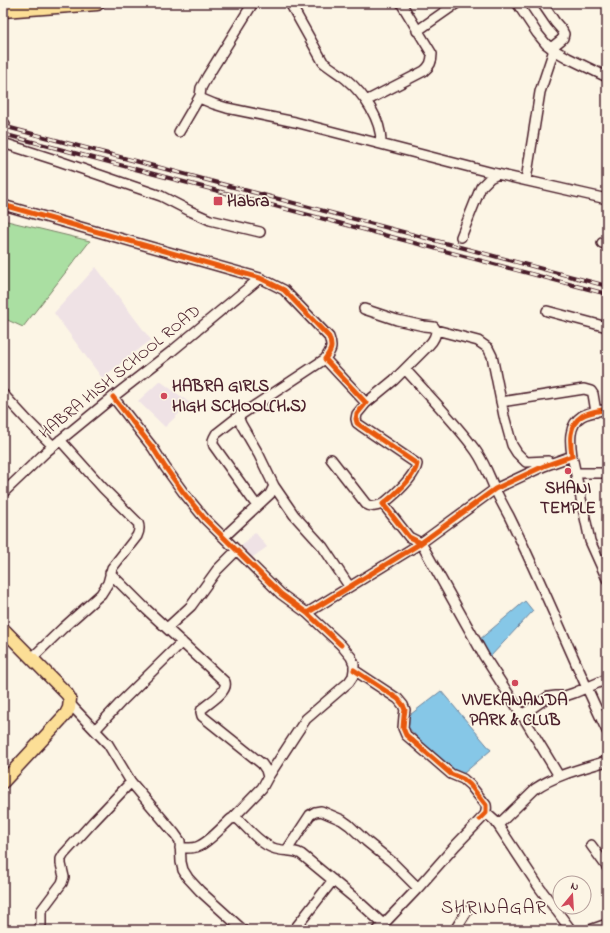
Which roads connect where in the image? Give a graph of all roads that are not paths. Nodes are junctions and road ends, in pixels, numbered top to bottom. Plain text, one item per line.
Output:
1 (89, 3) edge
2 (254, 3) edge
3 (290, 3) edge
4 (401, 3) edge
5 (457, 3) edge
6 (517, 3) edge
7 (542, 3) edge
8 (4, 8) edge
9 (417, 31) junction
10 (553, 49) junction
11 (607, 76) edge
12 (200, 96) junction
13 (366, 101) junction
14 (179, 132) dead end
15 (3, 143) edge
16 (381, 144) junction
17 (498, 174) junction
18 (526, 180) junction
19 (607, 199) edge
20 (3, 205) edge
21 (260, 232) dead end
22 (461, 237) dead end
23 (260, 278) junction
24 (364, 309) dead end
25 (547, 311) dead end
26 (607, 327) edge
27 (436, 330) junction
28 (325, 359) junction
29 (405, 370) junction
30 (3, 394) edge
31 (113, 397) junction
32 (501, 402) junction
33 (366, 403) junction
34 (607, 409) edge
35 (596, 412) junction
36 (239, 416) junction
37 (57, 443) junction
38 (568, 458) junction
39 (331, 459) dead end
40 (576, 473) junction
41 (607, 473) edge
42 (274, 486) junction
43 (495, 489) junction
44 (3, 494) edge
45 (383, 504) junction
46 (257, 506) junction
47 (224, 537) junction
48 (420, 543) junction
49 (237, 550) junction
50 (110, 572) junction
51 (607, 579) edge
52 (349, 586) junction
53 (307, 613) junction
54 (167, 628) junction
55 (3, 629) edge
56 (182, 642) junction
57 (32, 658) junction
58 (354, 670) junction
59 (607, 679) edge
60 (586, 688) junction
61 (70, 704) junction
62 (522, 714) junction
63 (95, 730) junction
64 (607, 731) edge
65 (607, 761) edge
66 (559, 776) junction
67 (268, 777) junction
68 (3, 782) edge
69 (131, 782) junction
70 (486, 813) junction
71 (233, 818) junction
72 (498, 825) junction
73 (591, 845) dead end
74 (180, 848) junction
75 (287, 850) junction
76 (607, 867) edge
77 (333, 880) junction
78 (418, 888) junction
79 (467, 910) dead end
80 (607, 924) edge
81 (381, 927) edge
82 (240, 929) edge
83 (38, 930) edge
84 (294, 930) edge
85 (455, 930) edge
86 (571, 930) edge
87 (590, 930) edge

1 - 8 highway
2 - 12 street
3 - 13 street
4 - 9 street
5 - 9 street
6 - 10 street
7 - 10 street
9 - 13 street
10 - 11 street
10 - 18 street
12 - 14 street
12 - 16 street
13 - 16 street
15 - 21 street
16 - 17 street
17 - 18 street
17 - 22 street
18 - 19 street
20 - 23 street
23 - 28 street
23 - 31 street, HABRA HISH SCHOOL ROAD
24 - 27 street
25 - 26 street
27 - 29 street
27 - 32 street
28 - 33 street
28 - 36 street
29 - 33 street
29 - 43 street
30 - 37 street
31 - 37 street, HABRA HISH SCHOOL ROAD
31 - 47 street
32 - 35 street
32 - 38 street
33 - 45 street
34 - 35 street
35 - 38 street
36 - 42 street
36 - 46 street
37 - 44 street, HABRA HISH SCHOOL ROAD
37 - 50 street
38 - 40 street
38 - 43 street
39 - 45 street
40 - 41 street
40 - 51 street
42 - 46 street
42 - 52 street
43 - 48 street
43 - 60 street
45 - 48 street
46 - 47 street
47 - 49 street
48 - 52 street
48 - 62 street
49 - 53 street
49 - 54 street
50 - 54 street
50 - 57 street
52 - 53 street
53 - 58 street
54 - 56 street
55 - 57 main road
56 - 63 street
56 - 67 street
57 - 61 main road
58 - 67 street
58 - 70 street
59 - 60 street
60 - 62 street
60 - 64 street
61 - 63 street
61 - 68 main road
62 - 66 street
63 - 69 street
65 - 66 street
66 - 72 street
67 - 71 street
69 - 74 street
69 - 83 street
70 - 72 street
70 - 78 street
71 - 74 street
71 - 75 street
72 - 86 street
73 - 76 street
74 - 82 street
75 - 77 street
75 - 78 street
77 - 81 street
77 - 84 street
78 - 81 street
79 - 85 street
80 - 87 street

